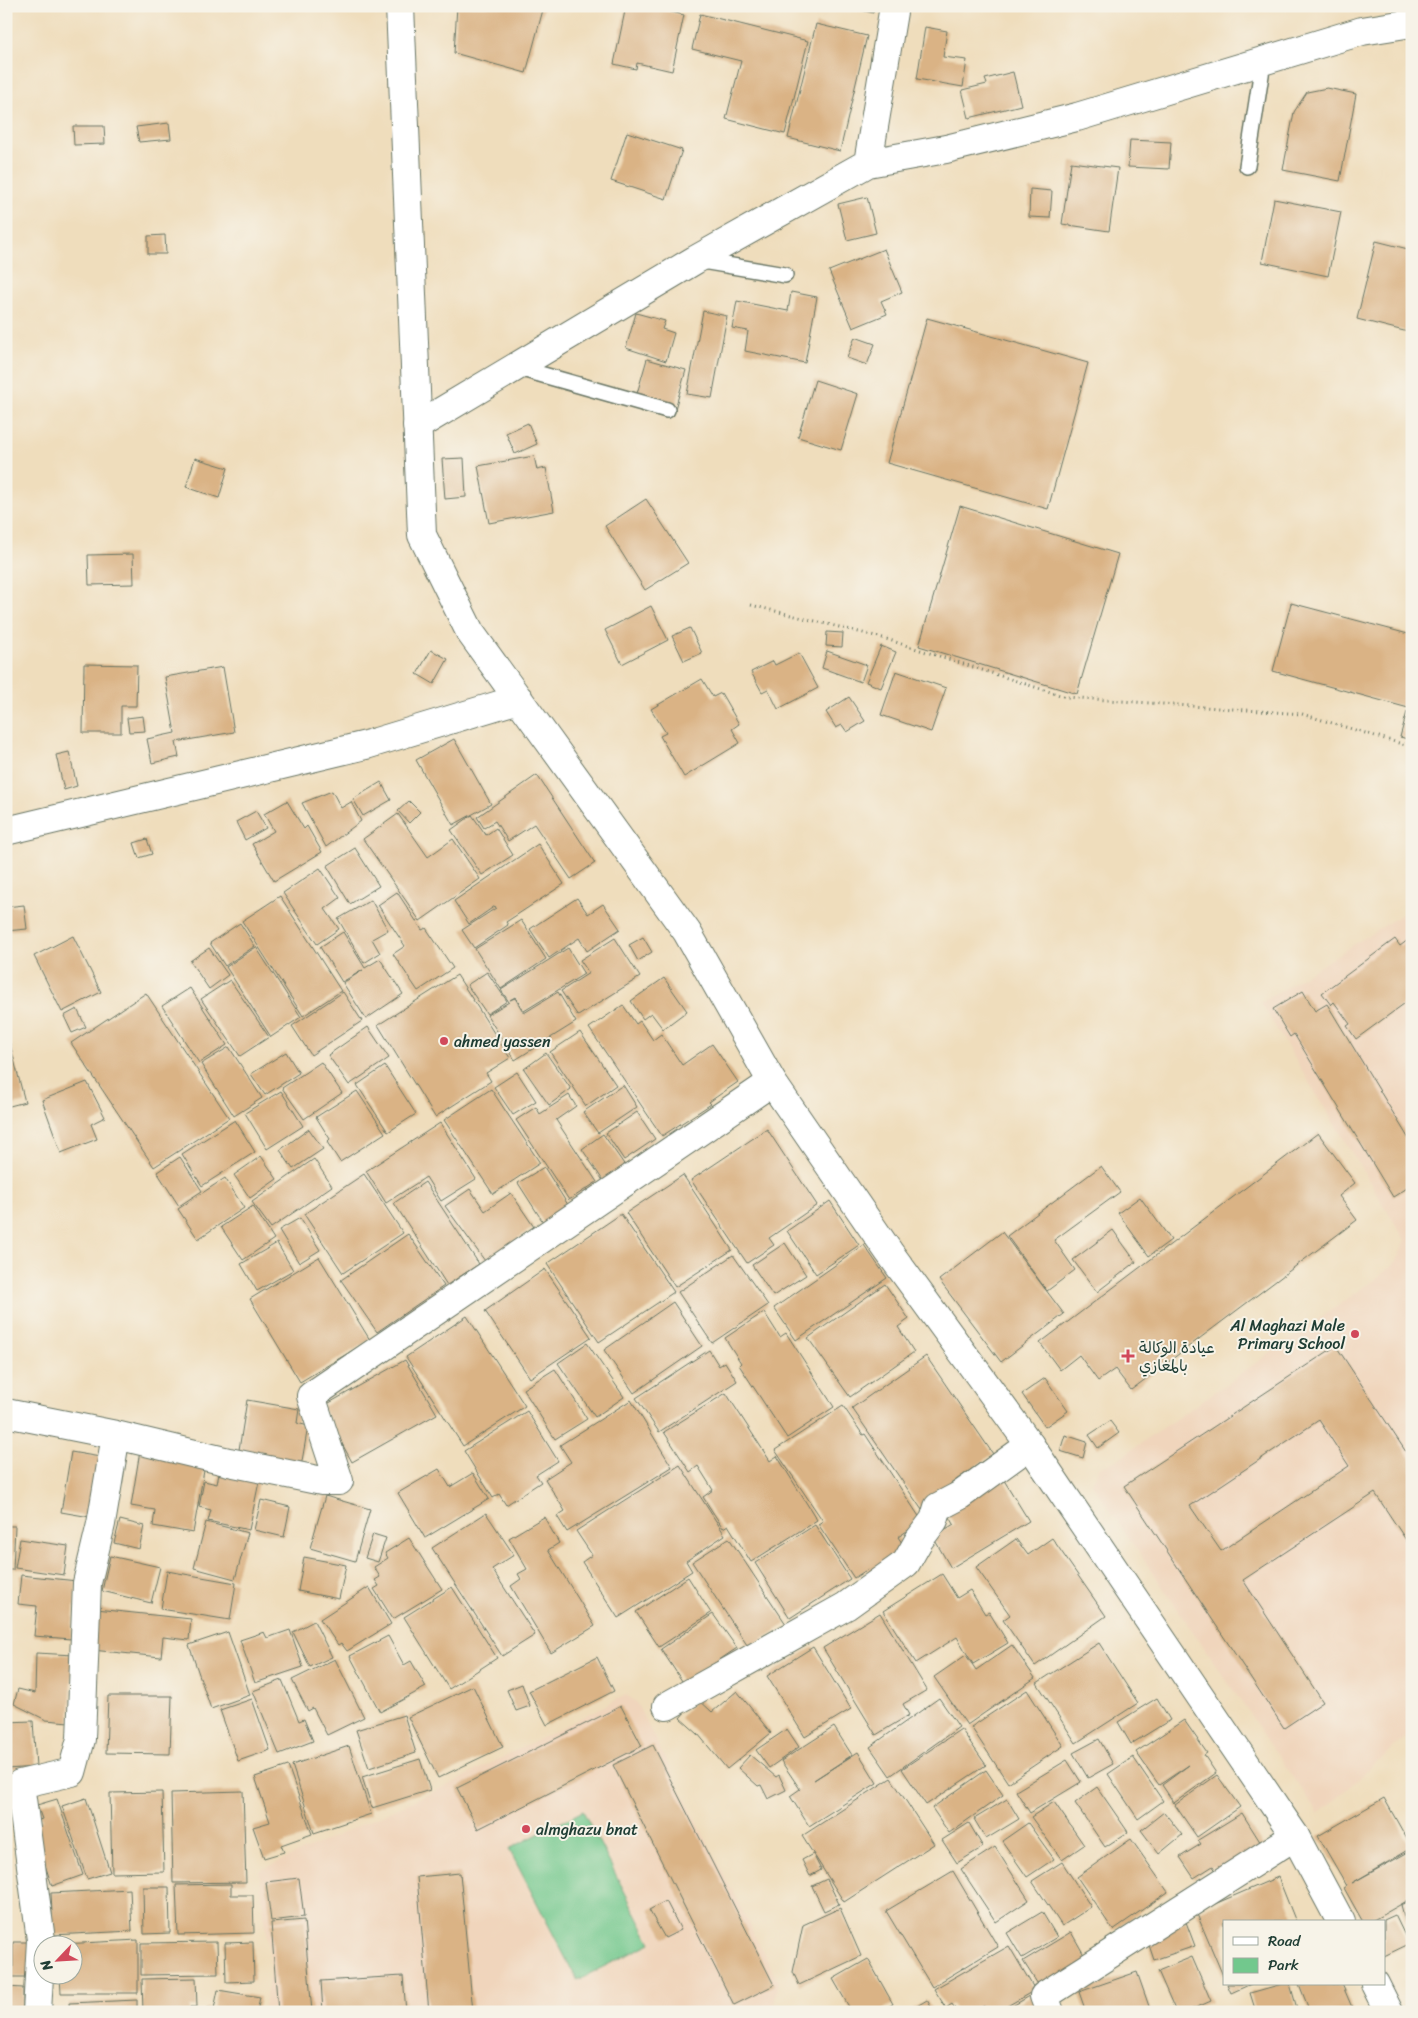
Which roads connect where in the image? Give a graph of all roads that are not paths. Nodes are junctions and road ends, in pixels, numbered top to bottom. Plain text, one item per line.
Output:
1 (400, 6) edge
2 (894, 6) edge
3 (1412, 23) edge
4 (1263, 62) junction
5 (868, 163) junction
6 (1247, 166) dead end
7 (695, 260) junction
8 (784, 276) dead end
9 (514, 367) junction
10 (667, 410) dead end
11 (417, 426) junction
12 (519, 699) junction
13 (6, 831) edge
14 (772, 1082) junction
15 (6, 1413) edge
16 (116, 1435) junction
17 (1030, 1445) junction
18 (666, 1706) dead end
19 (13, 1783) edge
20 (1295, 1836) junction
21 (1340, 1920) edge
22 (1376, 1986) edge
23 (37, 2012) edge
24 (1050, 2012) edge
25 (1389, 2012) edge

1 - 11 street
2 - 5 street
3 - 4 street
4 - 5 street
4 - 6 lane
5 - 7 street
7 - 8 lane
7 - 9 street
9 - 10 lane
9 - 11 street
11 - 12 street
12 - 13 street
12 - 14 street
14 - 16 street
14 - 17 street
15 - 16 street
16 - 19 street
17 - 18 street
17 - 20 street
19 - 23 street
20 - 21 street
20 - 24 street
22 - 25 street

